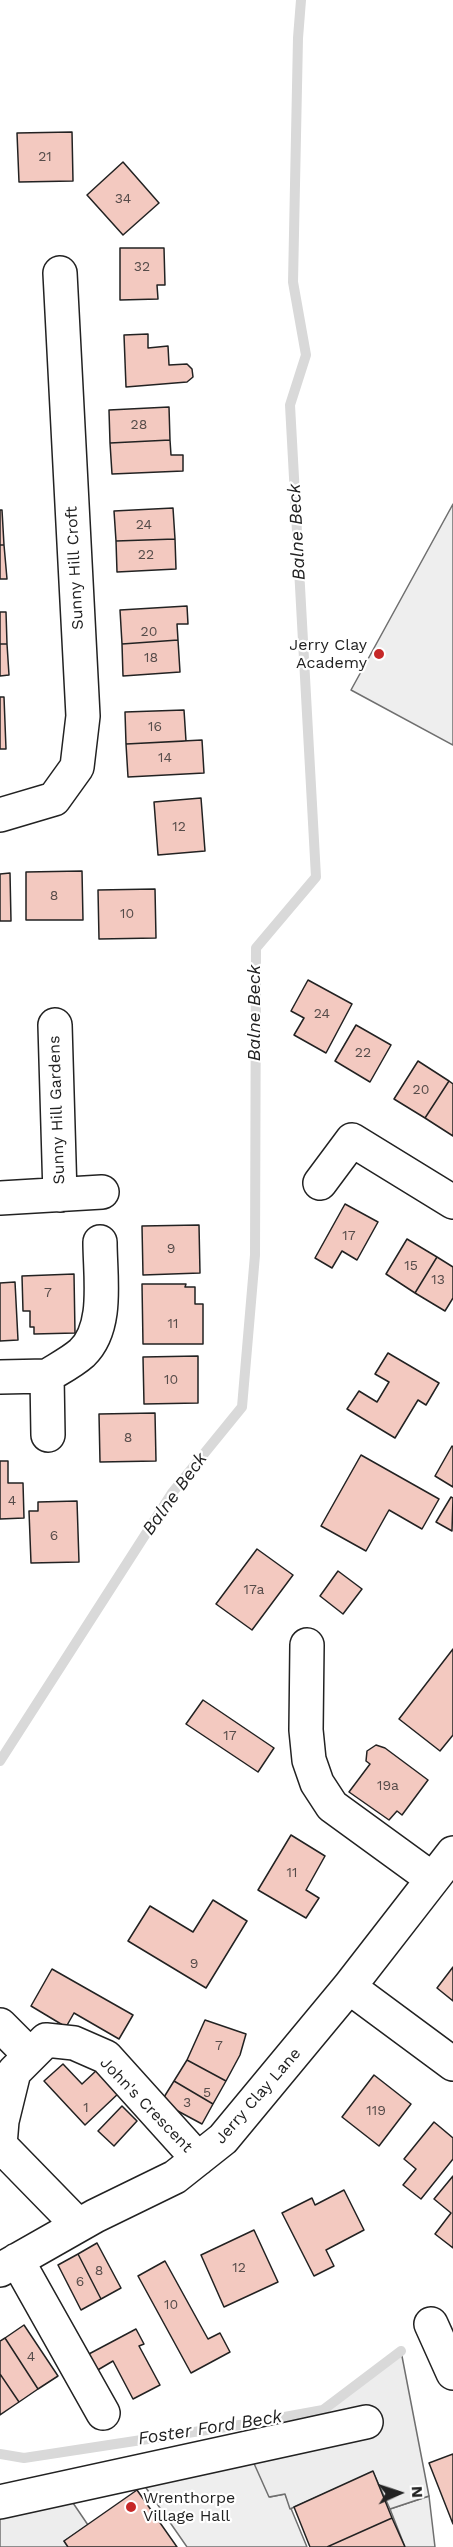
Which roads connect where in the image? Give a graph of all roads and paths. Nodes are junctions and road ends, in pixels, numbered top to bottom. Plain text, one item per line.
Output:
1 (60, 273) dead end
2 (0, 815) edge
3 (55, 1025) dead end
4 (320, 1183) dead end
5 (102, 1192) dead end
6 (60, 1195) junction
7 (0, 1198) edge
8 (453, 1202) edge
9 (100, 1242) dead end
10 (47, 1376) junction
11 (0, 1377) edge
12 (48, 1435) dead end
13 (307, 1645) dead end
14 (453, 1853) edge
15 (431, 1878) junction
16 (349, 1987) junction
17 (0, 2025) edge
18 (30, 2055) junction
19 (453, 2064) edge
20 (0, 2145) edge
21 (198, 2159) junction
22 (78, 2226) junction
23 (8, 2265) edge
24 (431, 2324) dead end
25 (451, 2364) edge
26 (103, 2413) dead end
27 (366, 2422) dead end
28 (0, 2502) edge

1 - 2 street, Sunny Hill Croft
3 - 6 street, Sunny Hill Gardens
4 - 8 street
5 - 6 street, Sunny Hill Gardens
6 - 7 street, Sunny Hill Gardens
9 - 10 street
10 - 11 street
10 - 12 street
13 - 15 street
14 - 15 street, Jerry Clay Lane
15 - 16 street, Jerry Clay Lane
16 - 19 street
16 - 21 street, Jerry Clay Lane
17 - 18 street
18 - 20 street, John's Crescent
18 - 21 street, John's Crescent
20 - 22 street, John's Crescent
21 - 22 street, Jerry Clay Lane
22 - 23 street, Jerry Clay Lane
23 - 26 street
24 - 25 street
27 - 28 street

